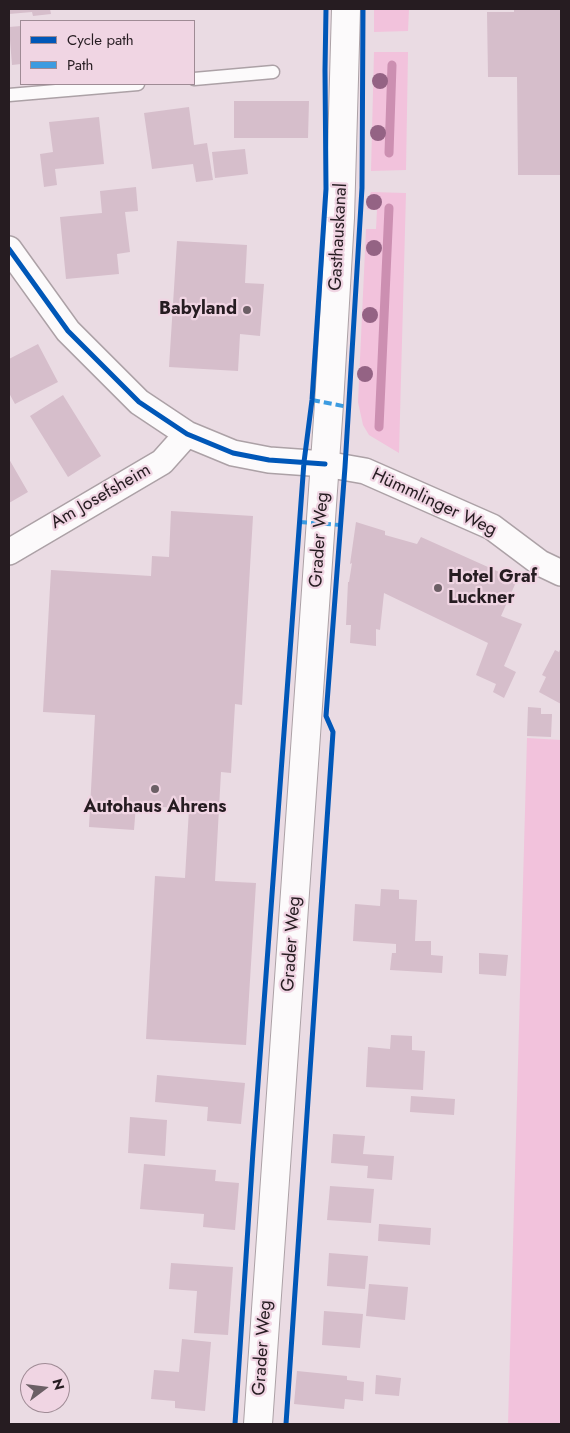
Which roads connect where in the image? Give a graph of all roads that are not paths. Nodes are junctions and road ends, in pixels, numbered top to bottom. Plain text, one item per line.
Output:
1 (346, 9) edge
2 (274, 72) dead end
3 (195, 79) edge
4 (126, 85) edge
5 (9, 95) edge
6 (9, 249) edge
7 (187, 434) junction
8 (326, 464) junction
9 (9, 552) edge
10 (561, 573) edge
11 (258, 1424) edge

1 - 8 street, Gasthauskanal
2 - 3 lane
4 - 5 lane
6 - 7 street, Hümmlinger Weg
7 - 8 street, Hümmlinger Weg
7 - 9 street, Am Josefsheim
8 - 10 street, Hümmlinger Weg
8 - 11 street, Grader Weg

